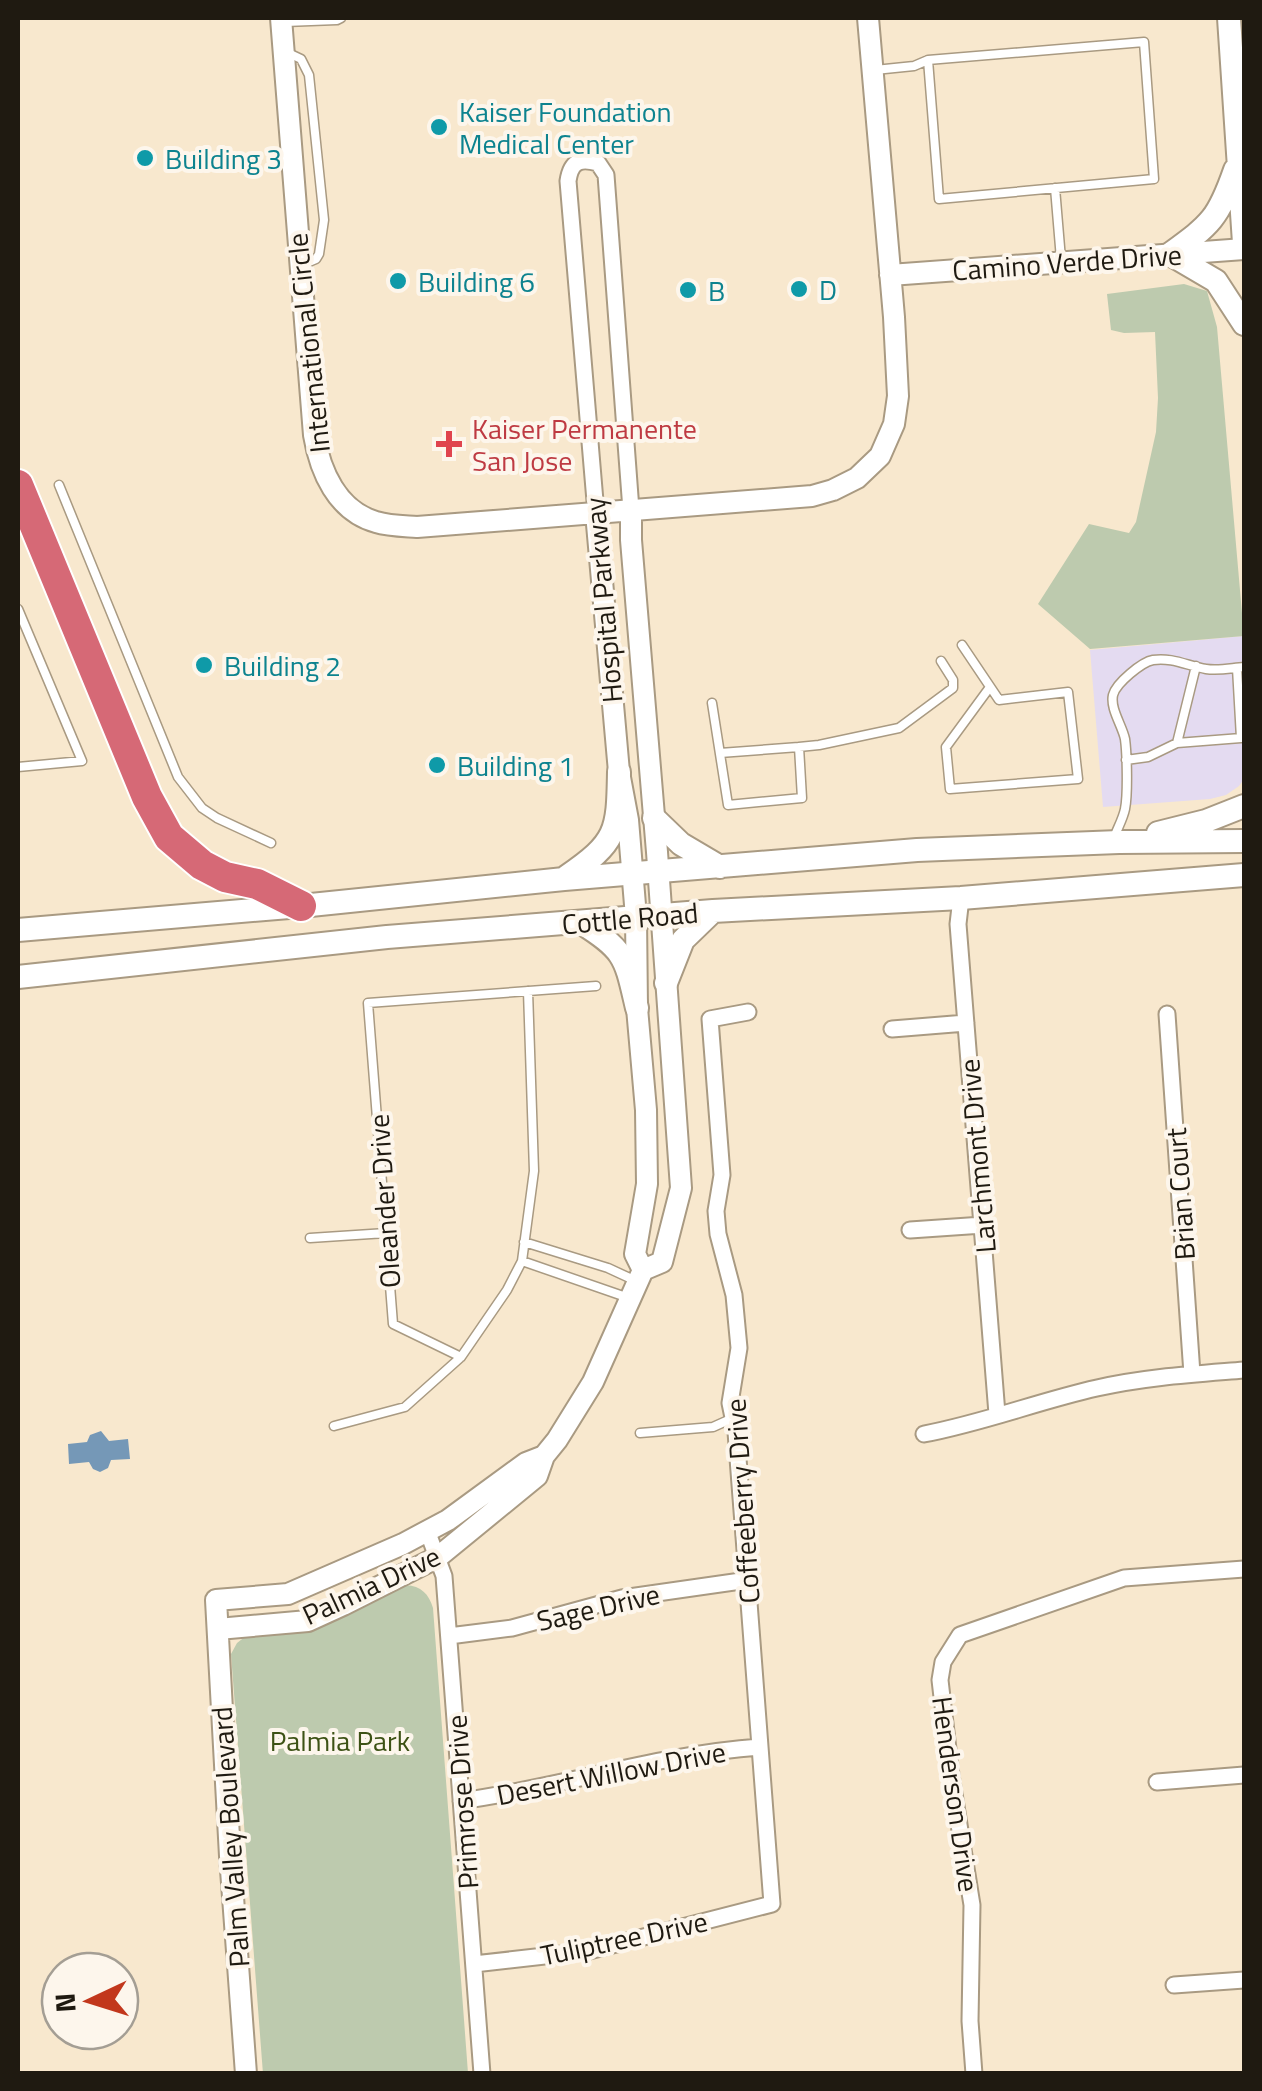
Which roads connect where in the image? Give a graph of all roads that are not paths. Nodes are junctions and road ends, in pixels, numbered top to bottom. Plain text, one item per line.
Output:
1 (340, 18) edge
2 (868, 18) edge
3 (1229, 18) edge
4 (281, 20) edge
5 (928, 60) junction
6 (872, 70) junction
7 (1238, 162) junction
8 (1055, 188) junction
9 (1244, 246) edge
10 (1170, 254) junction
11 (1062, 263) junction
12 (890, 275) junction
13 (1244, 324) edge
14 (18, 485) edge
15 (60, 485) dead end
16 (631, 510) junction
17 (596, 513) junction
18 (18, 609) edge
19 (962, 645) dead end
20 (941, 660) dead end
21 (1196, 666) junction
22 (1241, 667) edge
23 (990, 687) junction
24 (712, 703) dead end
25 (1243, 738) edge
26 (1178, 743) junction
27 (799, 747) junction
28 (720, 752) junction
29 (1126, 760) junction
30 (18, 767) edge
31 (619, 772) junction
32 (1244, 806) edge
33 (654, 818) junction
34 (1244, 841) edge
35 (1116, 842) junction
36 (271, 844) dead end
37 (720, 867) junction
38 (658, 872) junction
39 (632, 874) junction
40 (1244, 875) edge
41 (564, 879) junction
42 (1174, 880) junction
43 (1244, 888) edge
44 (961, 898) junction
45 (301, 906) junction
46 (713, 911) junction
47 (661, 915) junction
48 (636, 917) junction
49 (580, 922) junction
50 (18, 930) edge
51 (18, 978) edge
52 (666, 983) junction
53 (596, 986) dead end
54 (528, 990) junction
55 (638, 1008) junction
56 (748, 1012) dead end
57 (1167, 1014) dead end
58 (966, 1022) junction
59 (892, 1029) dead end
60 (982, 1225) junction
61 (910, 1230) dead end
62 (386, 1233) junction
63 (310, 1238) dead end
64 (524, 1242) junction
65 (522, 1262) junction
66 (637, 1284) junction
67 (461, 1358) junction
68 (1244, 1370) edge
69 (1192, 1374) junction
70 (997, 1414) junction
71 (733, 1418) junction
72 (334, 1426) dead end
73 (640, 1433) dead end
74 (924, 1434) dead end
75 (544, 1456) junction
76 (428, 1533) junction
77 (438, 1557) junction
78 (1244, 1569) edge
79 (748, 1580) junction
80 (216, 1600) joint
81 (218, 1629) junction
82 (448, 1636) junction
83 (760, 1747) junction
84 (1244, 1774) edge
85 (1158, 1782) dead end
86 (462, 1801) junction
87 (772, 1904) joint
88 (474, 1964) junction
89 (1244, 1980) edge
90 (1174, 1985) dead end
91 (246, 2074) edge
92 (482, 2074) edge
93 (974, 2074) edge

1 - 4 lane
2 - 6 street, International Circle
3 - 7 main road
4 - 17 street, International Circle
5 - 6 lane
5 - 8 lane
5 - 8 lane
6 - 12 street, International Circle
7 - 9 main road
7 - 10 main road
8 - 11 lane
9 - 10 street, Camino Verde Drive
10 - 11 street, Camino Verde Drive
10 - 13 main road
11 - 12 street, Camino Verde Drive
12 - 16 street, International Circle
14 - 45 highway
15 - 36 lane
16 - 17 street, International Circle
16 - 17 street, Hospital Parkway
16 - 33 street, Hospital Parkway
17 - 31 street, Hospital Parkway
18 - 30 lane
19 - 23 lane
20 - 27 lane
21 - 22 lane
21 - 26 lane
21 - 29 lane
22 - 25 lane
23 - 23 lane
24 - 28 lane
25 - 26 lane
26 - 29 lane
27 - 28 lane
27 - 28 lane
29 - 35 lane
31 - 39 street, Hospital Parkway
31 - 41 main road
32 - 35 main road
33 - 37 main road
33 - 38 street, Hospital Parkway
34 - 35 main road, Cottle Road
35 - 37 main road, Cottle Road
37 - 38 main road, Cottle Road
38 - 39 main road, Cottle Road
38 - 47 street, Hospital Parkway
39 - 41 main road, Cottle Road
39 - 48 street, Hospital Parkway
40 - 42 main road, Cottle Road
41 - 45 main road, Cottle Road
42 - 43 main road
42 - 44 main road, Cottle Road
44 - 46 main road, Cottle Road
44 - 58 street, Larchmont Drive
45 - 50 main road, Cottle Road
46 - 47 main road, Cottle Road
46 - 52 main road
47 - 48 main road, Cottle Road
47 - 52 street, Palmia Drive
48 - 49 main road, Cottle Road
48 - 55 street, Palmia Drive
49 - 51 main road, Cottle Road
49 - 55 main road
52 - 66 street, Palmia Drive
53 - 54 lane
54 - 62 lane, Oleander Drive
54 - 64 lane
55 - 66 street, Palmia Drive
56 - 71 street, Coffeeberry Drive
57 - 69 street, Brian Court
58 - 59 street
58 - 60 street, Larchmont Drive
60 - 61 street
60 - 70 street, Larchmont Drive
62 - 63 lane
62 - 67 lane, Oleander Drive
64 - 65 lane
64 - 66 lane
65 - 66 lane
65 - 67 lane
66 - 75 street, Palmia Drive
67 - 72 lane
68 - 69 street
69 - 70 street
70 - 74 street
71 - 73 lane
71 - 79 street, Coffeeberry Drive
75 - 76 street, Palmia Drive
75 - 77 street, Palmia Drive
76 - 77 street, Primrose Drive
76 - 80 street, Palmia Drive
77 - 81 street, Palmia Drive
77 - 82 street, Primrose Drive
78 - 93 street, Henderson Drive
79 - 82 street, Sage Drive
79 - 83 street, Coffeeberry Drive
80 - 81 street, Palm Valley Boulevard
81 - 91 street, Palm Valley Boulevard
82 - 86 street, Primrose Drive
83 - 86 street, Desert Willow Drive
83 - 87 street, Coffeeberry Drive
84 - 85 street
86 - 88 street, Primrose Drive
87 - 88 street, Tuliptree Drive
88 - 92 street, Primrose Drive
89 - 90 street

